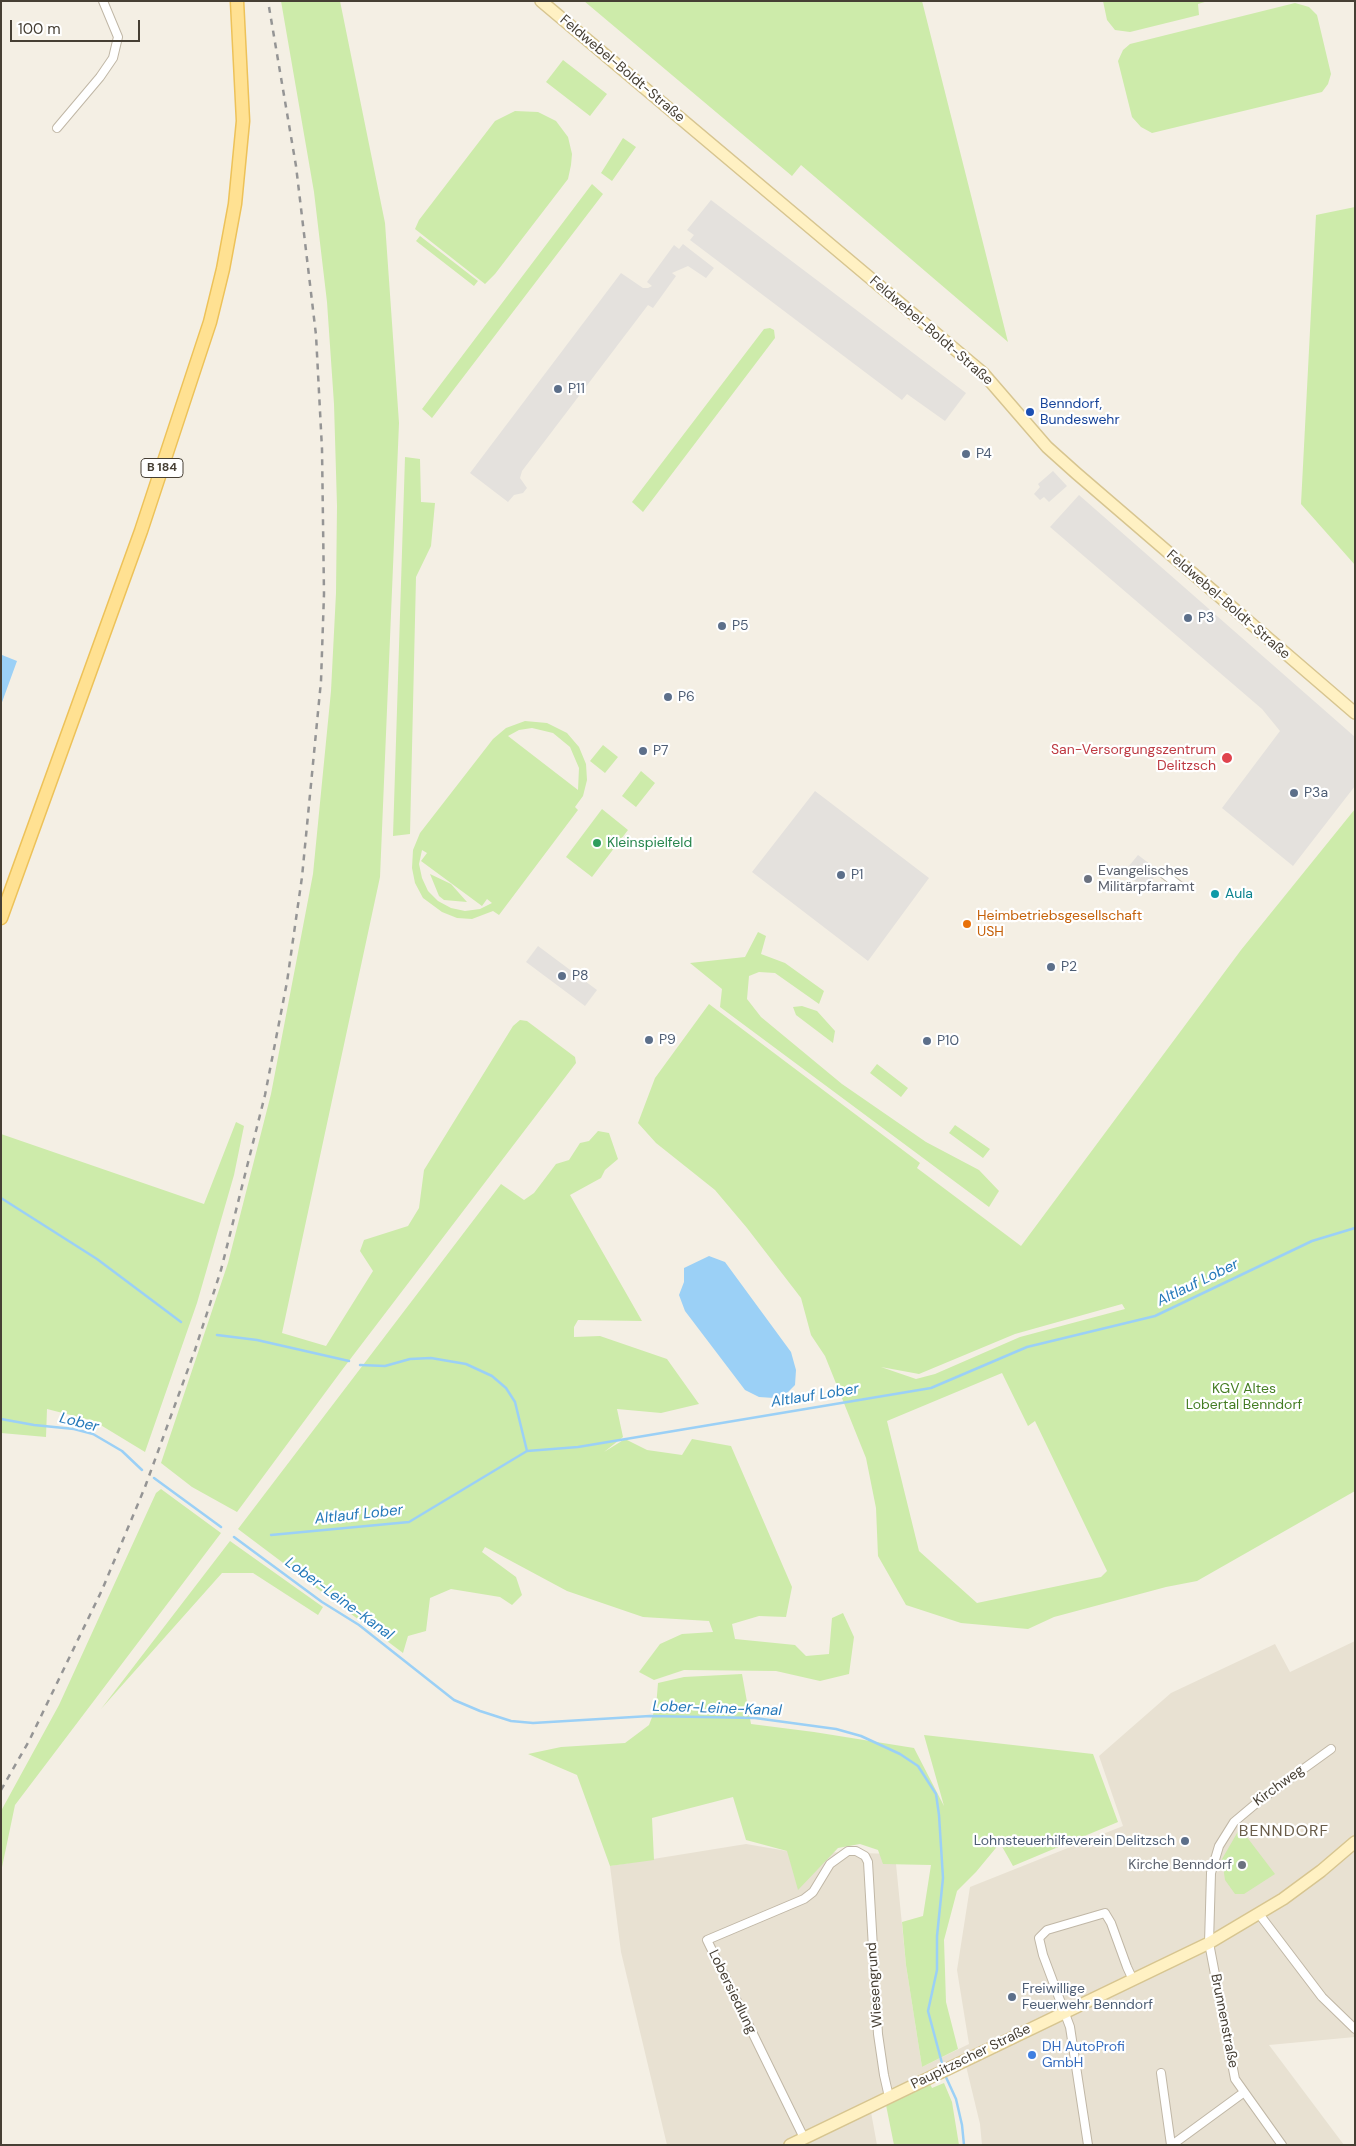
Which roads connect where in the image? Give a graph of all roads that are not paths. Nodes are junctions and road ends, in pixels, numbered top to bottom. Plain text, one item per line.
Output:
1 (237, 1) edge
2 (541, 1) edge
3 (104, 2) edge
4 (57, 128) dead end
5 (1355, 713) edge
6 (1164, 874) dead end
7 (1182, 887) dead end
8 (1, 918) edge
9 (1331, 1749) dead end
10 (1355, 1842) edge
11 (869, 1873) joint
12 (1259, 1914) junction
13 (1209, 1943) junction
14 (1133, 1980) junction
15 (1065, 2012) junction
16 (1355, 2029) edge
17 (1160, 2073) dead end
18 (1243, 2093) junction
19 (889, 2096) junction
20 (804, 2138) junction
21 (790, 2145) edge
22 (1088, 2145) edge
23 (1171, 2145) edge
24 (1282, 2145) edge

1 - 8 main road, B 184
2 - 5 street, Feldwebel-Boldt-Straße
3 - 4 street
6 - 7 street
9 - 13 street, Kirchweg
10 - 12 street, Paupitzscher Straße
11 - 19 street, Wiesengrund
11 - 20 street, Lobersiedlung
12 - 13 street, Paupitzscher Straße
12 - 16 street
13 - 14 street, Paupitzscher Straße
13 - 18 street, Brunnenstraße
14 - 15 street, Paupitzscher Straße
14 - 15 street
15 - 19 street, Paupitzscher Straße
15 - 22 street
17 - 23 street
18 - 23 street
18 - 24 street, Brunnenstraße
19 - 20 street, Paupitzscher Straße
20 - 21 street, Paupitzscher Straße

